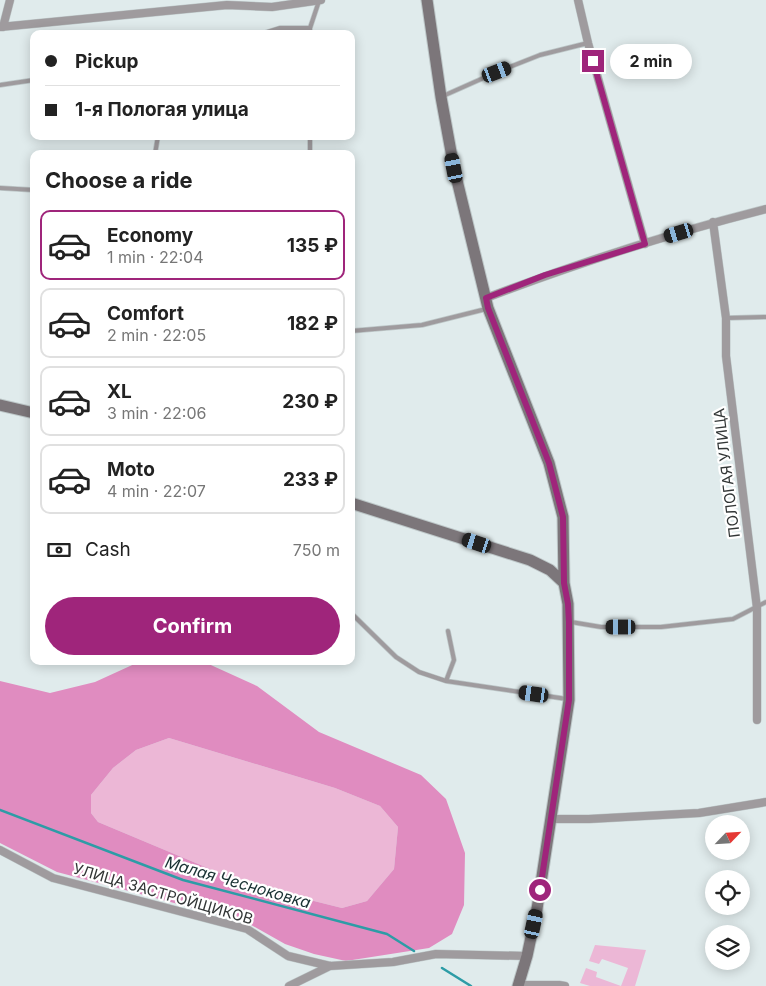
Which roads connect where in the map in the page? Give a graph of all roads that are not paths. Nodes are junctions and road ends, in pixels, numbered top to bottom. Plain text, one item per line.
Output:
1 (10, 0) edge
2 (427, 0) edge
3 (578, 0) edge
4 (320, 1) edge
5 (2, 27) edge
6 (310, 28) joint
7 (274, 30) edge
8 (588, 43) junction
9 (30, 81) edge
10 (0, 85) edge
11 (440, 97) junction
12 (0, 188) edge
13 (30, 190) edge
14 (766, 209) edge
15 (714, 222) junction
16 (645, 244) junction
17 (487, 303) junction
18 (766, 317) edge
19 (726, 318) junction
20 (355, 332) edge
21 (0, 404) edge
22 (30, 412) edge
23 (355, 503) edge
24 (564, 583) junction
25 (766, 602) edge
26 (756, 608) junction
27 (355, 617) edge
28 (569, 622) junction
29 (448, 631) dead end
30 (446, 681) junction
31 (569, 700) junction
32 (757, 720) dead end
33 (766, 802) edge
34 (551, 819) junction
35 (0, 850) edge
36 (527, 956) junction
37 (330, 966) junction
38 (289, 986) edge
39 (518, 986) edge
40 (564, 986) edge

1 - 5 street
2 - 11 street
3 - 8 street
4 - 5 street
4 - 6 lane
6 - 7 lane
8 - 11 lane
8 - 16 street
9 - 10 lane
11 - 17 street
12 - 13 lane
14 - 15 street
15 - 16 street
15 - 19 street, ПОЛОГАЯ УЛИЦА
16 - 17 street
17 - 20 lane
17 - 24 street
18 - 19 lane
19 - 26 street, ПОЛОГАЯ УЛИЦА
21 - 22 street
23 - 24 street
24 - 28 street
25 - 26 lane
26 - 28 lane
26 - 32 street, ПОЛОГАЯ УЛИЦА
27 - 30 lane
28 - 31 street
29 - 30 lane
30 - 31 lane
31 - 34 street
33 - 34 street
34 - 36 street
35 - 37 street, УЛИЦА ЗАСТРОЙЩИКОВ
36 - 37 street, УЛИЦА ЗАСТРОЙЩИКОВ
36 - 39 street
37 - 38 street
39 - 40 street

